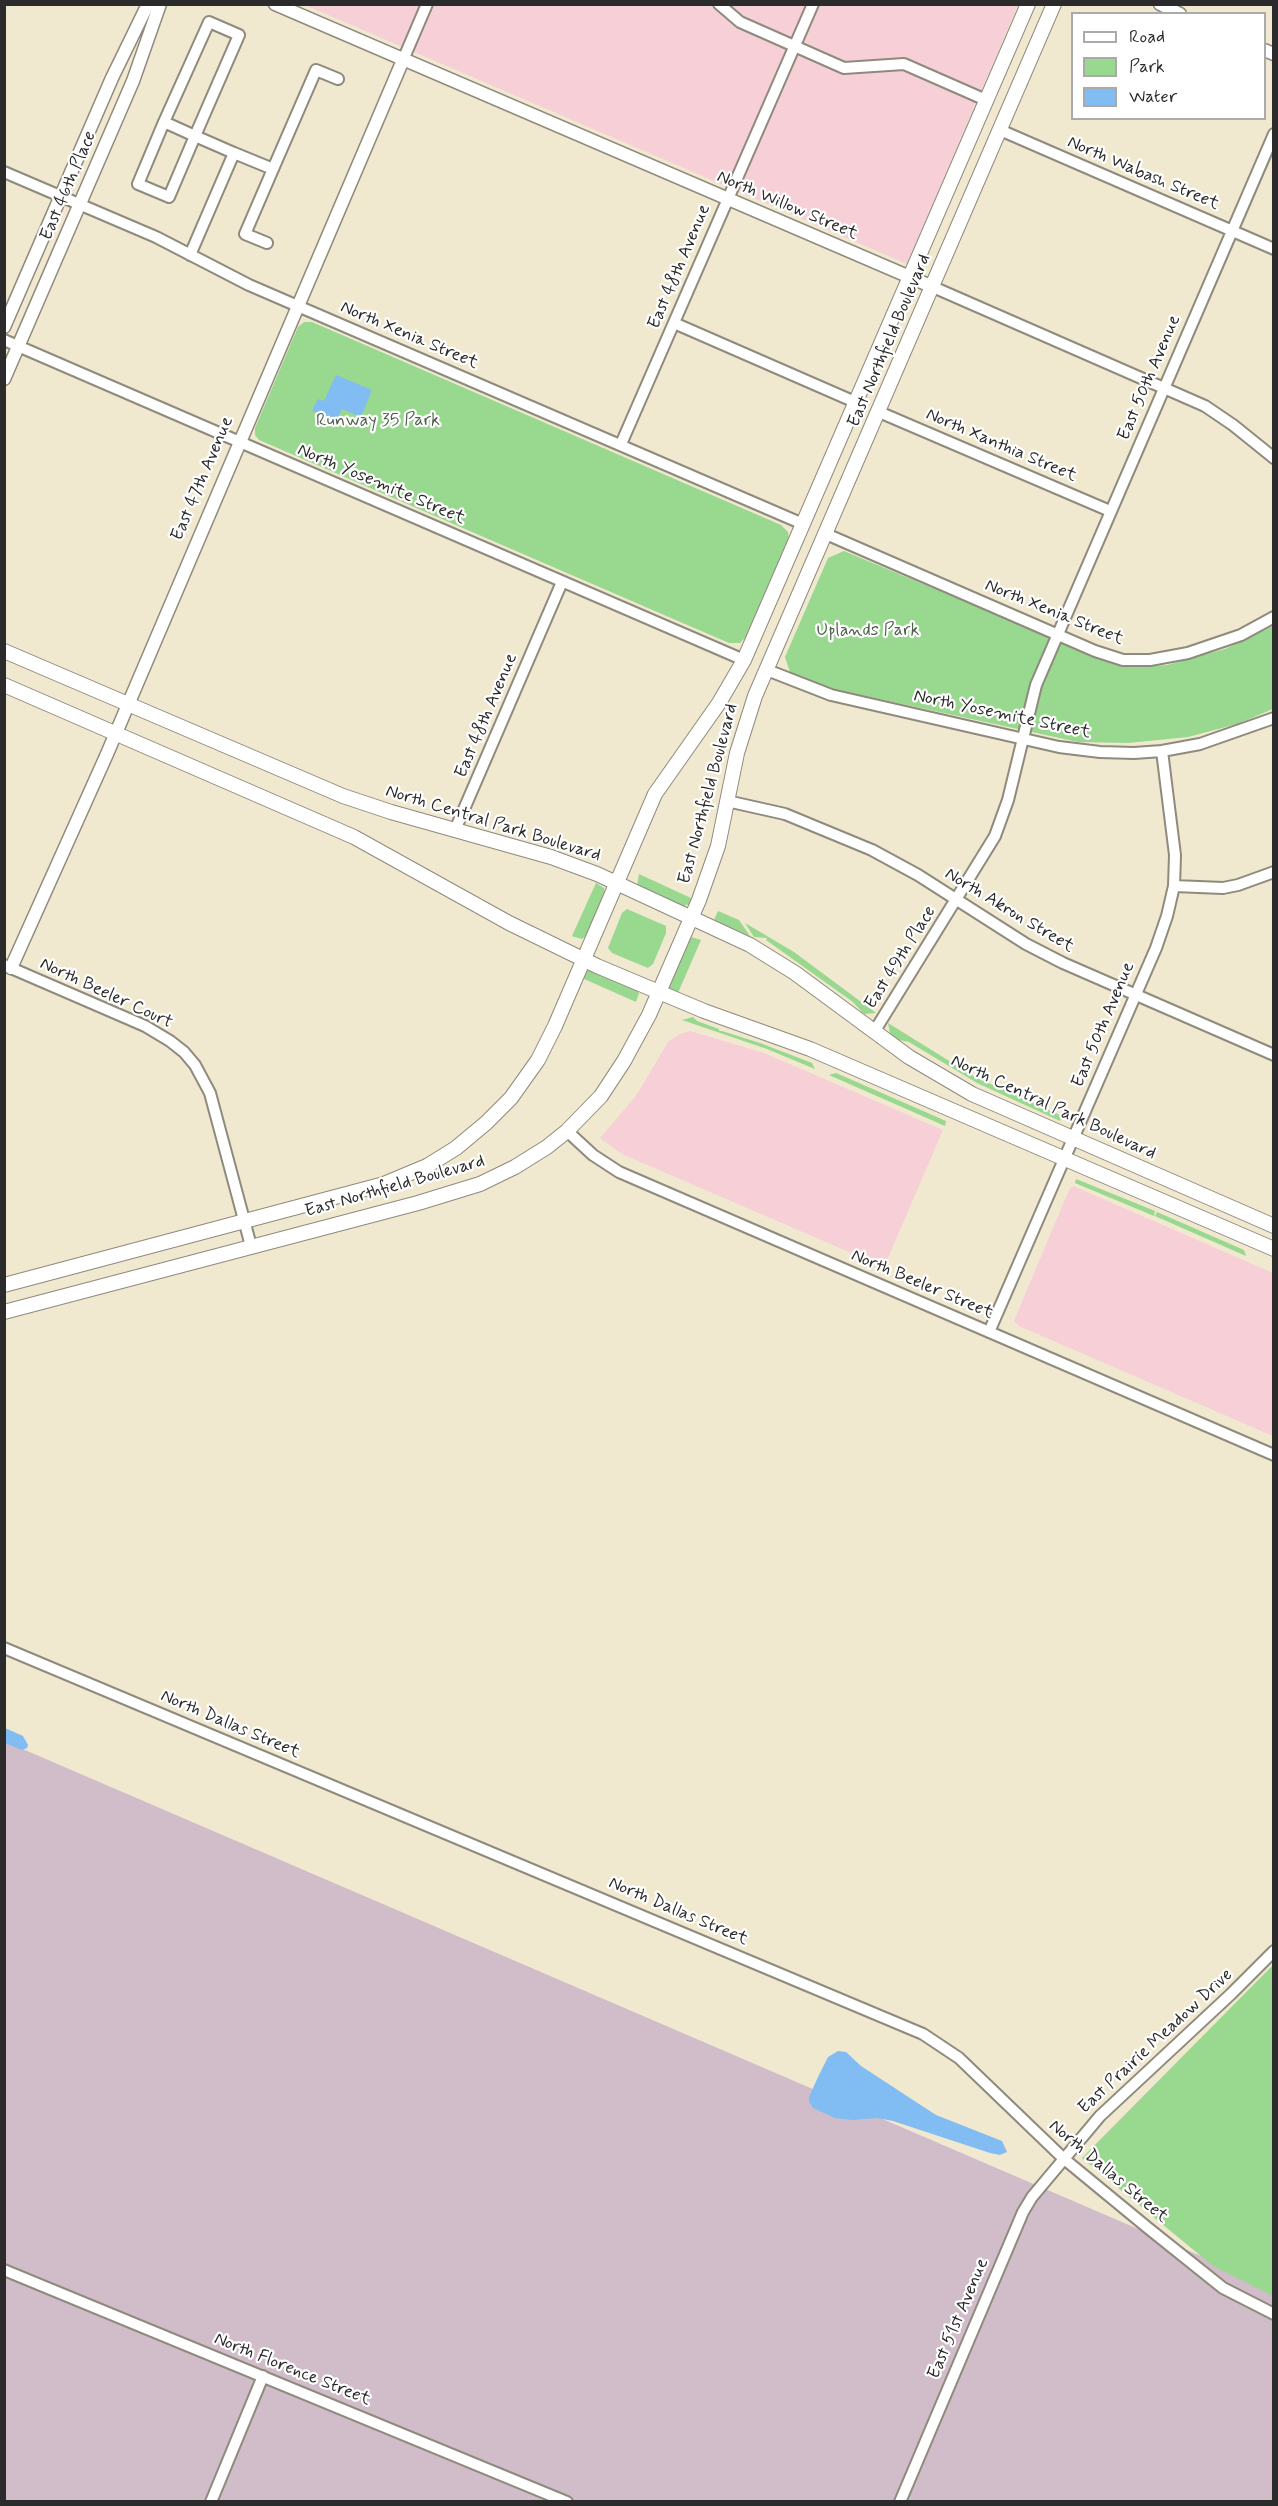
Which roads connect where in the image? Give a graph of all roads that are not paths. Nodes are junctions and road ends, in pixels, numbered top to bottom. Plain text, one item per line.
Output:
1 (148, 4) edge
2 (160, 4) edge
3 (275, 4) edge
4 (427, 4) edge
5 (719, 4) edge
6 (813, 4) edge
7 (1028, 4) edge
8 (1054, 4) edge
9 (1160, 4) edge
10 (1176, 12) edge
11 (795, 46) junction
12 (403, 60) junction
13 (338, 79) dead end
14 (986, 100) junction
15 (164, 122) junction
16 (1000, 130) junction
17 (1274, 134) edge
18 (195, 136) junction
19 (234, 153) junction
20 (273, 169) junction
21 (4, 172) edge
22 (61, 196) junction
23 (728, 200) junction
24 (80, 204) junction
25 (1232, 230) junction
26 (267, 243) dead end
27 (1274, 249) edge
28 (190, 255) junction
29 (908, 277) junction
30 (933, 287) junction
31 (297, 306) junction
32 (674, 323) junction
33 (4, 327) edge
34 (4, 340) edge
35 (19, 346) junction
36 (4, 379) edge
37 (1164, 388) junction
38 (855, 402) junction
39 (879, 412) junction
40 (239, 442) junction
41 (621, 444) junction
42 (1274, 459) edge
43 (1110, 511) junction
44 (803, 524) junction
45 (826, 534) junction
46 (562, 582) junction
47 (1274, 617) edge
48 (1057, 634) junction
49 (4, 651) edge
50 (744, 660) junction
51 (766, 670) junction
52 (4, 685) edge
53 (128, 704) junction
54 (1274, 718) edge
55 (116, 733) junction
56 (1022, 738) junction
57 (1162, 752) junction
58 (728, 801) junction
59 (455, 830) junction
60 (1274, 872) edge
61 (616, 883) junction
62 (1174, 886) junction
63 (956, 900) junction
64 (692, 918) junction
65 (584, 959) junction
66 (8, 966) edge
67 (659, 992) junction
68 (1135, 995) junction
69 (874, 1032) junction
70 (1274, 1055) edge
71 (567, 1131) junction
72 (1073, 1139) junction
73 (1064, 1159) junction
74 (245, 1221) junction
75 (1274, 1226) edge
76 (251, 1246) junction
77 (1274, 1249) edge
78 (4, 1285) edge
79 (4, 1311) edge
80 (989, 1332) junction
81 (1274, 1455) edge
82 (4, 1648) edge
83 (1274, 1951) edge
84 (1063, 2158) junction
85 (4, 2270) edge
86 (1274, 2314) edge
87 (263, 2376) junction
88 (211, 2502) edge
89 (567, 2502) edge
90 (900, 2502) edge

1 - 22 street, East 46th Place
2 - 24 street, East 46th Place
3 - 12 street, North Willow Street
4 - 12 street, East 47th Avenue
5 - 11 street
6 - 11 street, East 48th Avenue
7 - 14 main road, East Northfield Boulevard
8 - 16 main road, East Northfield Boulevard
9 - 10 street
11 - 14 street
11 - 23 street, East 48th Avenue
12 - 23 street, North Willow Street
12 - 31 street, East 47th Avenue
13 - 20 street
14 - 29 main road, East Northfield Boulevard
15 - 18 street
15 - 18 street
15 - 18 street
16 - 25 street, North Wabash Street
16 - 30 main road, East Northfield Boulevard
17 - 25 street, East 50th Avenue
18 - 19 street
19 - 20 street
19 - 28 street
20 - 26 street
21 - 22 street, North Xenia Street
22 - 24 street, North Xenia Street
22 - 33 street, East 46th Place
23 - 29 street, North Willow Street
23 - 32 street, East 48th Avenue
24 - 28 street, North Xenia Street
24 - 35 street, East 46th Place
25 - 27 street, North Wabash Street
25 - 37 street, East 50th Avenue
28 - 31 street, North Xenia Street
29 - 30 street, North Willow Street
29 - 38 main road, East Northfield Boulevard
30 - 37 street, North Willow Street
30 - 39 main road, East Northfield Boulevard
31 - 40 street, East 47th Avenue
31 - 41 street, North Xenia Street
32 - 38 street
32 - 41 street, East 48th Avenue
34 - 35 street, North Yosemite Street
35 - 36 street, East 46th Place
35 - 40 street, North Yosemite Street
37 - 42 street, North Willow Street
37 - 43 street, East 50th Avenue
38 - 44 main road, East Northfield Boulevard
39 - 43 street, North Xanthia Street
39 - 45 main road, East Northfield Boulevard
40 - 46 street, North Yosemite Street
40 - 53 street, East 47th Avenue
41 - 44 street, North Xenia Street
43 - 48 street, East 50th Avenue
44 - 50 main road, East Northfield Boulevard
45 - 48 street, North Xenia Street
45 - 51 main road, East Northfield Boulevard
46 - 50 street, North Yosemite Street
46 - 59 street, East 48th Avenue
47 - 48 street, North Xenia Street
48 - 56 street, East 49th Place
49 - 53 main road, North Central Park Boulevard
50 - 61 main road, East Northfield Boulevard
51 - 56 street, North Yosemite Street
51 - 58 main road, East Northfield Boulevard
52 - 55 main road
53 - 55 street, East 47th Avenue
53 - 59 main road, North Central Park Boulevard
54 - 57 street, North Yosemite Street
55 - 65 main road
55 - 66 street, East 47th Avenue
56 - 57 street, North Yosemite Street
56 - 63 street, East 49th Place
57 - 62 street, East 50th Avenue
58 - 63 street, North Akron Street
58 - 64 main road, East Northfield Boulevard
59 - 61 main road, North Central Park Boulevard
60 - 62 street
61 - 64 main road, North Central Park Boulevard
61 - 65 main road, East Northfield Boulevard
62 - 68 street, East 50th Avenue
63 - 68 street, North Akron Street
63 - 69 street, East 49th Place
64 - 67 main road, East Northfield Boulevard
64 - 69 main road, North Central Park Boulevard
65 - 67 main road
65 - 74 main road, East Northfield Boulevard
66 - 74 street, North Beeler Court
67 - 71 main road, East Northfield Boulevard
67 - 73 main road
68 - 70 street, North Akron Street
68 - 72 street, East 50th Avenue
69 - 72 main road, North Central Park Boulevard
71 - 76 main road, East Northfield Boulevard
71 - 80 street, North Beeler Street
72 - 73 street, East 50th Avenue
72 - 75 main road, North Central Park Boulevard
73 - 77 main road
73 - 80 street, East 50th Avenue
74 - 76 street, North Beeler Court
74 - 78 main road, East Northfield Boulevard
76 - 79 main road, East Northfield Boulevard
80 - 81 street, North Beeler Street
82 - 84 street, North Dallas Street
83 - 84 street, East Prairie Meadow Drive
84 - 86 street, North Dallas Street
84 - 90 street, East 51st Avenue
85 - 87 street, North Florence Street
87 - 88 street
87 - 89 street, North Florence Street

